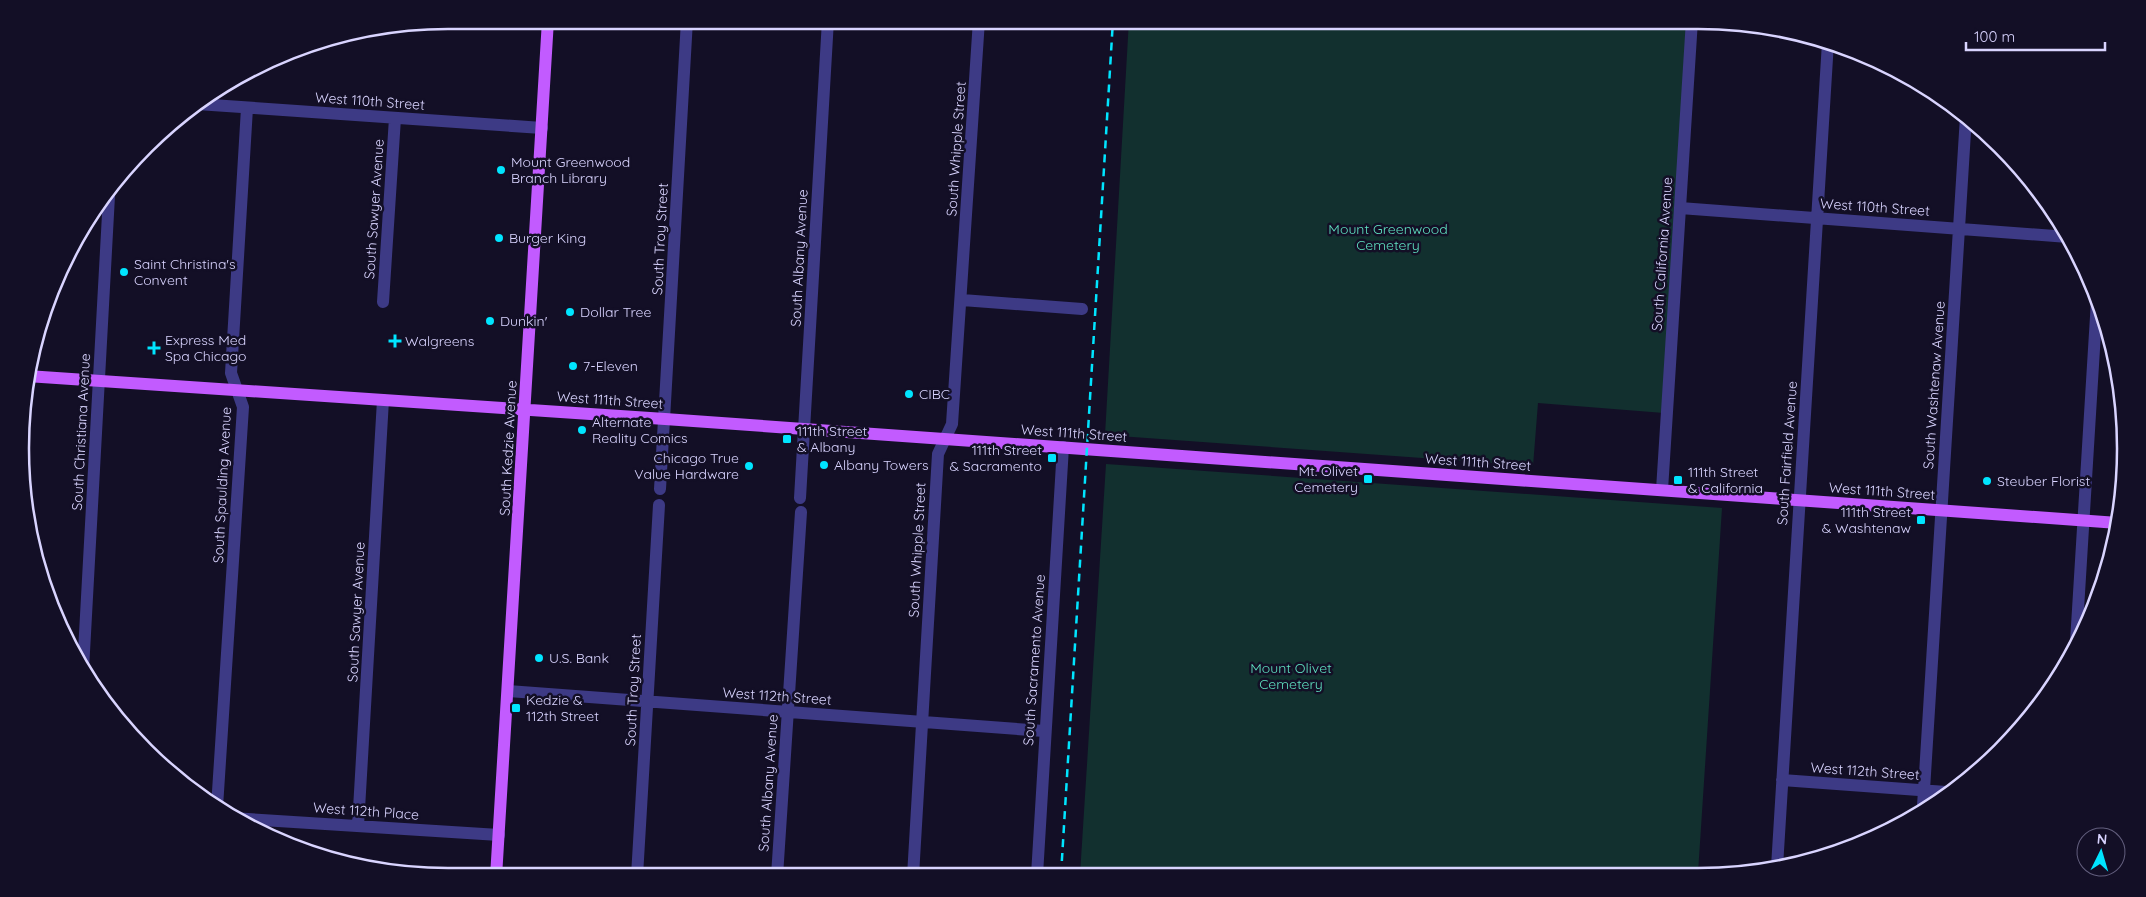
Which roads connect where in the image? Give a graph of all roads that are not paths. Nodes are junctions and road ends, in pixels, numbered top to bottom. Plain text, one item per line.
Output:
1 (548, 29) edge
2 (687, 29) edge
3 (827, 29) edge
4 (978, 29) edge
5 (1691, 29) edge
6 (1828, 50) edge
7 (207, 105) edge
8 (247, 108) junction
9 (395, 118) junction
10 (1965, 126) edge
11 (542, 128) junction
12 (108, 203) edge
13 (1680, 208) junction
14 (1817, 218) junction
15 (1959, 229) junction
16 (2059, 236) edge
17 (962, 300) junction
18 (383, 302) dead end
19 (1082, 308) dead end
20 (2096, 317) edge
21 (35, 377) edge
22 (99, 381) junction
23 (238, 390) junction
24 (383, 400) junction
25 (525, 410) junction
26 (665, 419) junction
27 (805, 430) junction
28 (945, 440) junction
29 (1063, 447) junction
30 (660, 489) dead end
31 (1662, 490) junction
32 (1799, 500) junction
33 (659, 505) dead end
34 (1941, 510) junction
35 (2083, 521) junction
36 (2110, 523) edge
37 (2077, 628) edge
38 (84, 656) edge
39 (508, 691) junction
40 (648, 701) junction
41 (788, 712) junction
42 (922, 721) junction
43 (1044, 731) junction
44 (1782, 780) junction
45 (1924, 790) junction
46 (1940, 791) edge
47 (217, 799) edge
48 (1923, 803) edge
49 (252, 819) edge
50 (358, 826) junction
51 (499, 836) junction
52 (1777, 860) edge
53 (497, 868) edge
54 (638, 868) edge
55 (778, 868) edge
56 (913, 868) edge
57 (1037, 868) edge

1 - 11 main road, South Kedzie Avenue
2 - 26 street, South Troy Street
3 - 27 street, South Albany Avenue
4 - 17 street, South Whipple Street
5 - 13 street, South California Avenue
6 - 14 street, South Fairfield Avenue
7 - 8 street, West 110th Street
8 - 9 street, West 110th Street
8 - 23 street, South Spaulding Avenue
9 - 11 street, West 110th Street
9 - 18 street, South Sawyer Avenue
10 - 15 street, South Washtenaw Avenue
11 - 25 main road, South Kedzie Avenue
12 - 22 street, South Christiana Avenue
13 - 14 street, West 110th Street
13 - 31 street, South California Avenue
14 - 15 street, West 110th Street
14 - 32 street, South Fairfield Avenue
15 - 16 street, West 110th Street
15 - 34 street, South Washtenaw Avenue
17 - 19 street
17 - 28 street, South Whipple Street
20 - 35 street
21 - 22 main road, West 111th Street
22 - 23 main road, West 111th Street
22 - 38 street, South Christiana Avenue
23 - 24 main road, West 111th Street
23 - 47 street, South Spaulding Avenue
24 - 25 main road, West 111th Street
24 - 50 street, South Sawyer Avenue
25 - 26 main road, West 111th Street
25 - 39 main road, South Kedzie Avenue
26 - 27 main road, West 111th Street
26 - 30 street, South Troy Street
27 - 28 main road, West 111th Street
27 - 41 street, South Albany Avenue
28 - 29 main road, West 111th Street
28 - 42 street, South Whipple Street
29 - 31 main road, West 111th Street
29 - 43 street, South Sacramento Avenue
31 - 32 main road, West 111th Street
32 - 34 main road, West 111th Street
32 - 44 street, South Fairfield Avenue
33 - 40 street, South Troy Street
34 - 35 main road, West 111th Street
34 - 45 street, South Washtenaw Avenue
35 - 36 main road, West 111th Street
35 - 37 street
39 - 40 street, West 112th Street
39 - 51 main road, South Kedzie Avenue
40 - 41 street, West 112th Street
40 - 54 street, South Troy Street
41 - 42 street, West 112th Street
41 - 55 street, South Albany Avenue
42 - 43 street, West 112th Street
42 - 56 street, South Whipple Street
43 - 57 street, South Sacramento Avenue
44 - 45 street, West 112th Street
44 - 52 street, South Fairfield Avenue
45 - 46 street, West 112th Street
45 - 48 street, South Washtenaw Avenue
49 - 50 street, West 112th Place
50 - 51 street, West 112th Place
51 - 53 main road, South Kedzie Avenue

